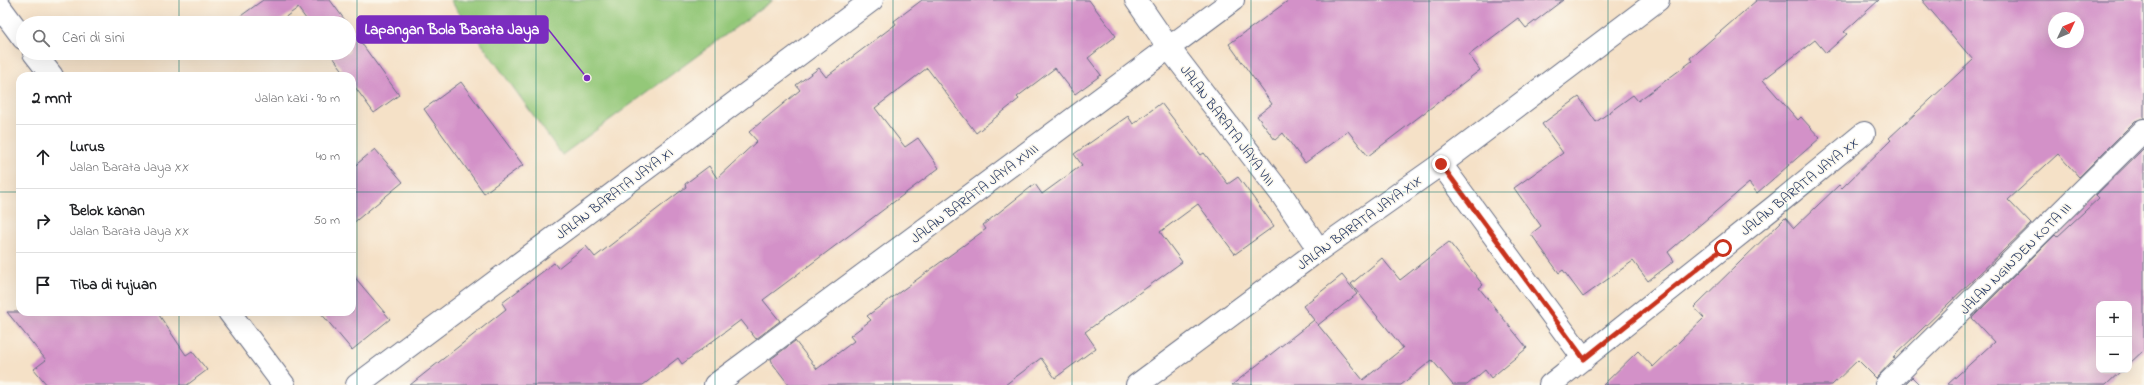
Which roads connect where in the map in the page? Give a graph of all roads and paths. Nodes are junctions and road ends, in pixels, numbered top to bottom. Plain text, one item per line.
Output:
1 (1136, 0) edge
2 (1233, 0) edge
3 (1658, 0) edge
4 (868, 1) edge
5 (0, 7) edge
6 (16, 29) edge
7 (1169, 48) junction
8 (39, 60) edge
9 (49, 72) edge
10 (2144, 130) edge
11 (1864, 133) dead end
12 (1441, 164) junction
13 (1319, 250) junction
14 (232, 316) edge
15 (1584, 359) junction
16 (284, 385) edge
17 (357, 385) edge
18 (716, 385) edge
19 (1137, 385) edge
20 (1550, 385) edge
21 (1886, 385) edge

1 - 7 street, JALAN BARATA JAYA VIII
2 - 7 street, JALAN BARATA JAYA XVIII
3 - 12 street, JALAN BARATA JAYA XIX
4 - 17 street, JALAN BARATA JAYA XI
5 - 6 street
7 - 13 street, JALAN BARATA JAYA VIII
7 - 18 street, JALAN BARATA JAYA XVIII
8 - 9 street
10 - 21 street, JALAN NGINDEN KOTA III
11 - 15 street, JALAN BARATA JAYA XX
12 - 13 street, JALAN BARATA JAYA XIX
12 - 15 street
13 - 19 street, JALAN BARATA JAYA XIX
14 - 16 street
15 - 20 street, JALAN BARATA JAYA XX

